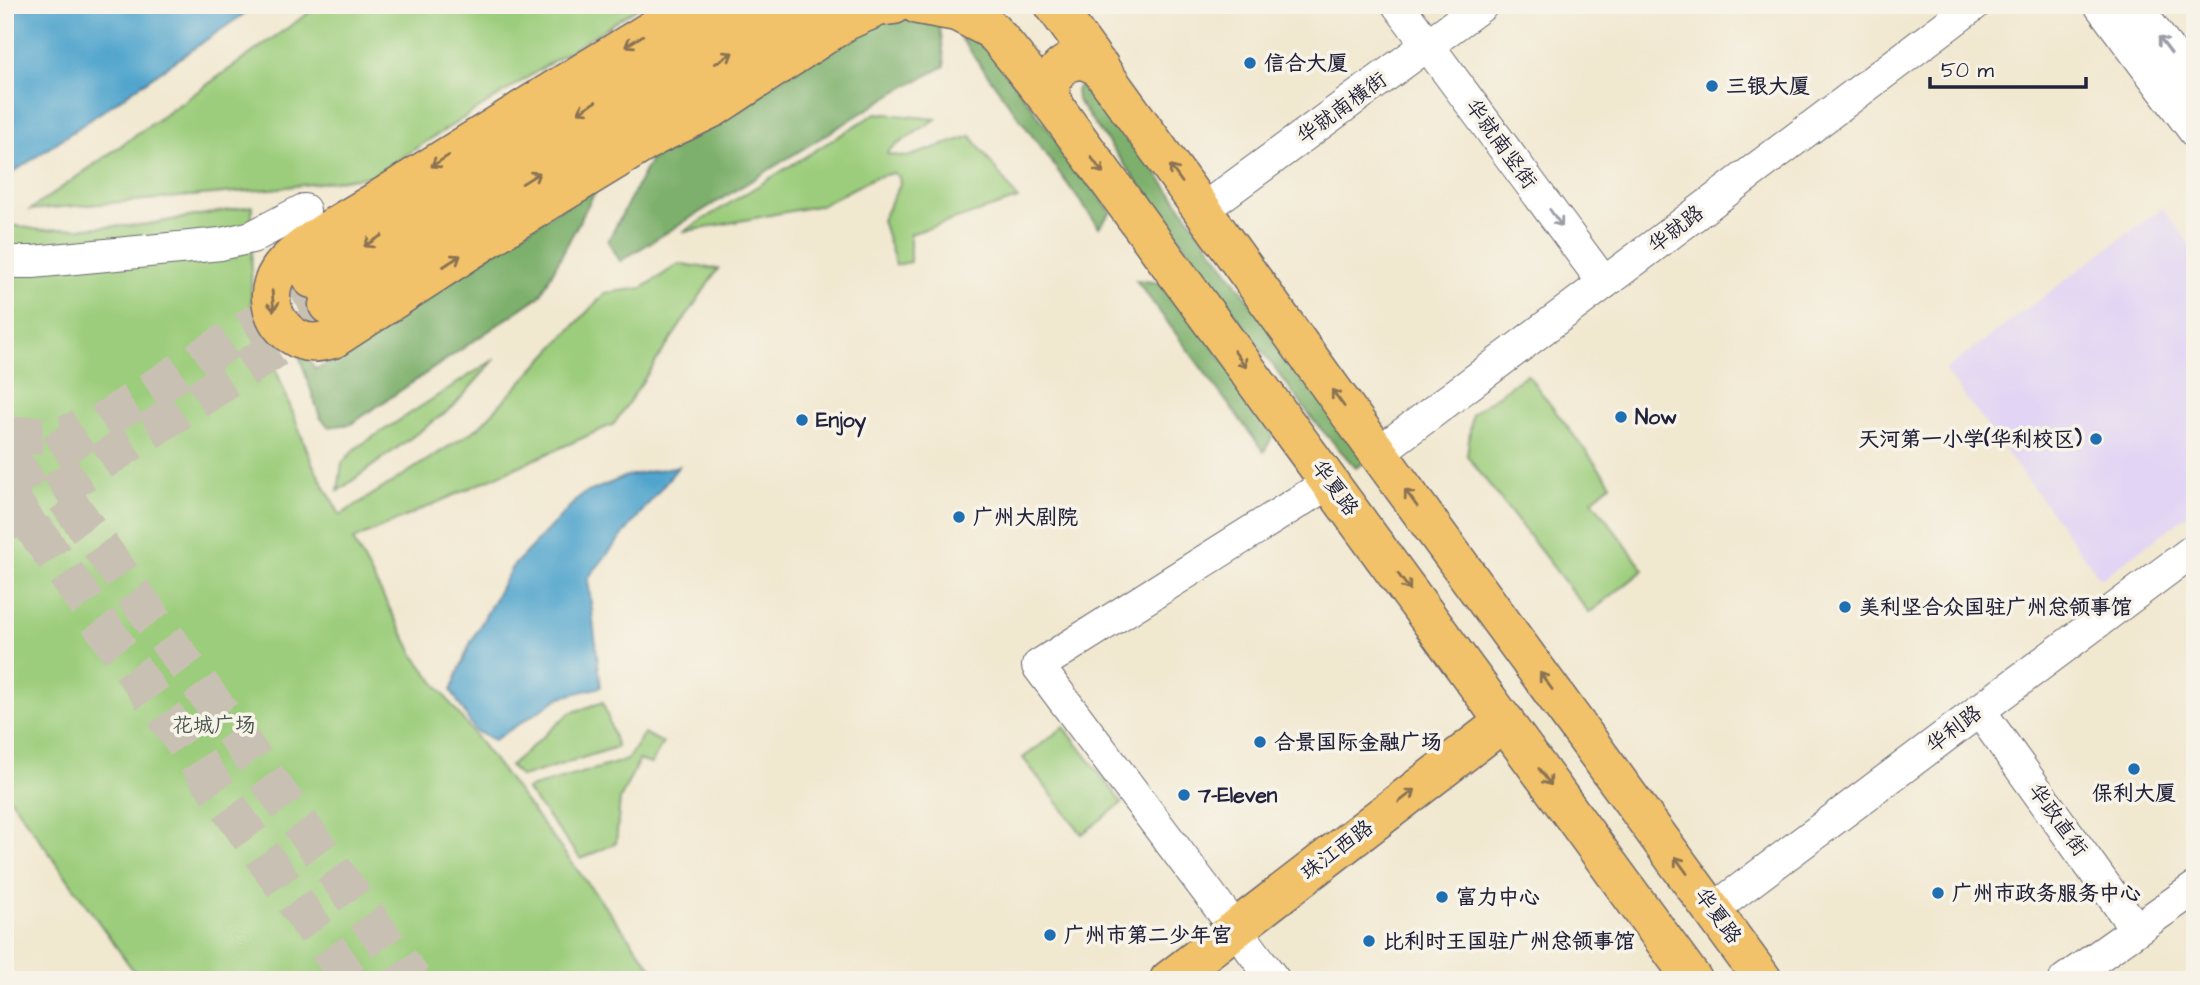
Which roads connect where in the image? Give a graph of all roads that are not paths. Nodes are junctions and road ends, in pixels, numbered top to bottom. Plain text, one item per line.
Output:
1 (692, 5) edge
2 (748, 5) edge
3 (810, 5) edge
4 (894, 5) edge
5 (918, 5) edge
6 (967, 5) edge
7 (1054, 5) edge
8 (1085, 5) edge
9 (1398, 5) edge
10 (1482, 5) edge
11 (1974, 5) edge
12 (2100, 5) edge
13 (2135, 5) edge
14 (1000, 40) junction
15 (1428, 45) junction
16 (1100, 67) junction
17 (2195, 85) edge
18 (1057, 110) junction
19 (2195, 132) edge
20 (304, 210) dead end
21 (1202, 210) junction
22 (5, 262) edge
23 (1604, 283) junction
24 (1378, 453) junction
25 (1330, 482) junction
26 (2190, 562) edge
27 (1979, 710) junction
28 (1506, 721) junction
29 (2195, 888) edge
30 (1714, 909) junction
31 (1236, 927) junction
32 (2136, 929) junction
33 (1168, 980) edge
34 (1274, 980) edge
35 (1693, 980) edge
36 (1763, 980) edge
37 (2065, 980) edge

1 -> 4 main road
2 -> 3 main road
5 - 14 main road
6 - 14 main road, 华夏路
7 - 16 main road, 华夏路
8 - 16 main road
9 - 15 street, 华就南竖街
10 - 15 street, 华就南横街
11 - 23 street, 华就路
12 - 19 street
17 -> 13 street
14 - 18 main road, 华夏路
15 - 21 street, 华就南横街
15 -> 23 street, 华就南竖街
16 - 18 main road
21 -> 16 main road, 华夏路
18 -> 25 main road, 华夏路
20 - 22 street
24 -> 21 main road, 华夏路
23 - 24 street, 华就路
30 -> 24 main road, 华夏路
25 -> 28 main road, 华夏路
25 - 31 street
26 - 27 street, 华利路
27 - 30 street, 华利路
27 - 32 street, 华政直街
31 -> 28 main road, 珠江西路
28 -> 35 main road, 华夏路
29 - 32 street
30 - 36 main road, 华夏路
31 - 33 main road, 珠江西路
31 - 34 street
32 - 37 street

